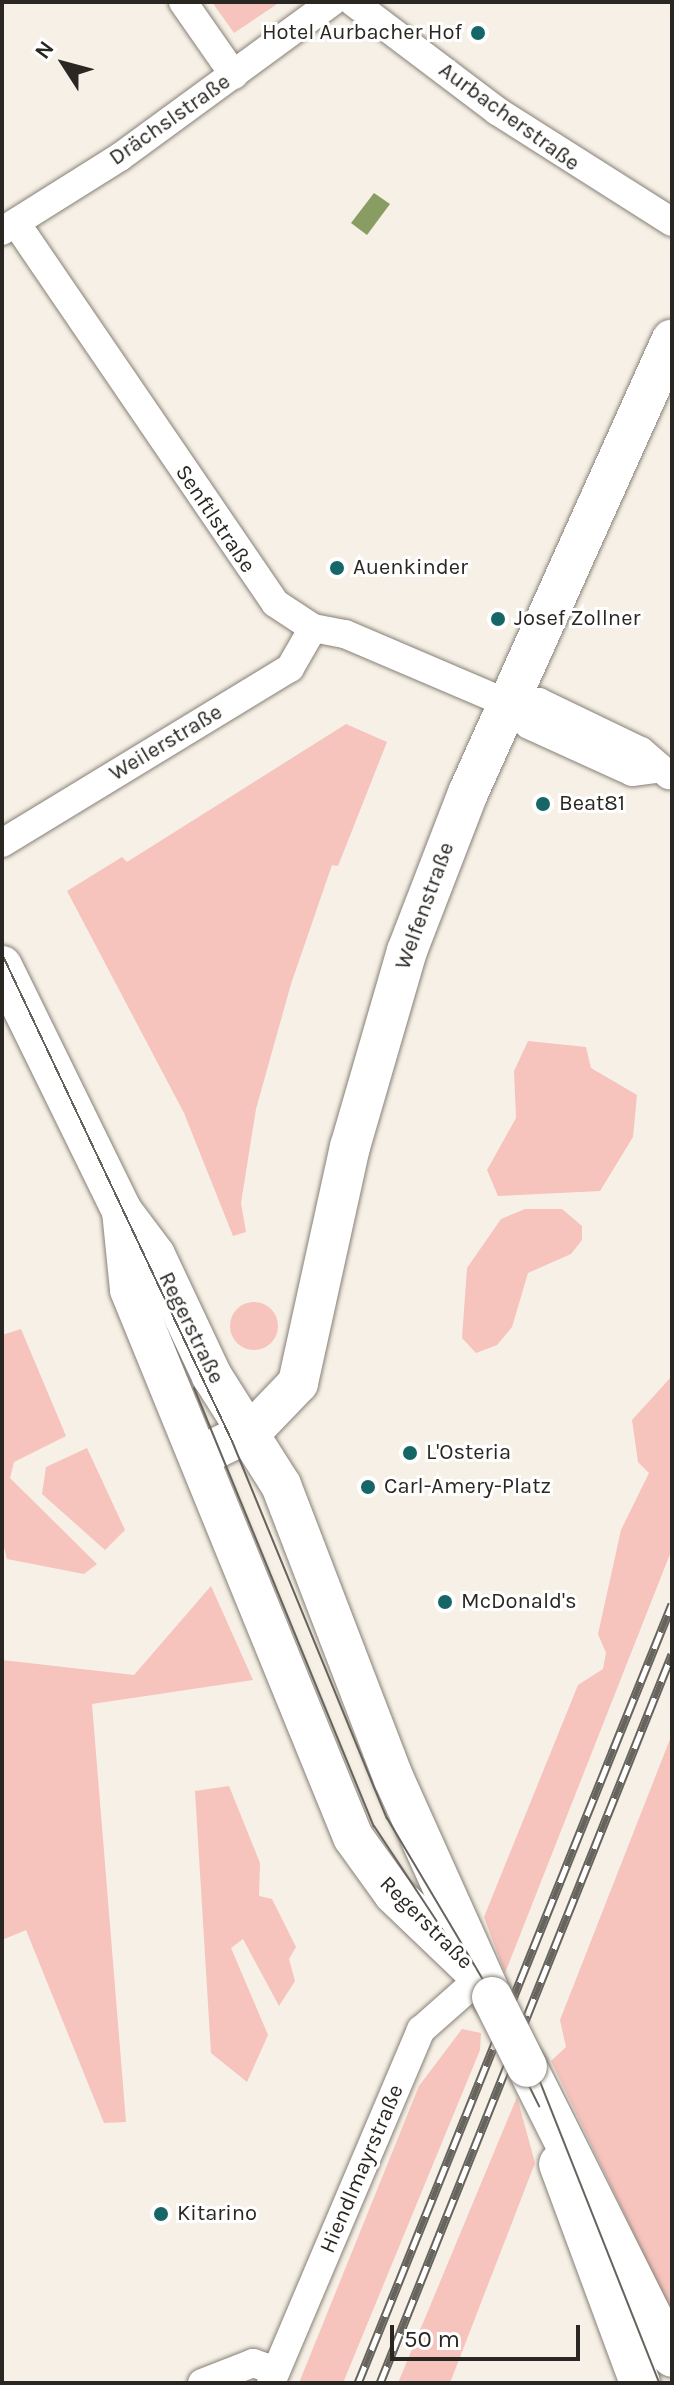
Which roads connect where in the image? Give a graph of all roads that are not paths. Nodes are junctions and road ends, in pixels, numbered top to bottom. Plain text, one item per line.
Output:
1 (183, 2) edge
2 (332, 2) edge
3 (353, 2) edge
4 (234, 75) junction
5 (672, 222) edge
6 (9, 227) edge
7 (672, 340) edge
8 (313, 628) junction
9 (507, 703) junction
10 (664, 773) edge
11 (2, 843) edge
12 (2, 966) edge
13 (122, 1211) junction
14 (253, 1430) junction
15 (202, 1455) junction
16 (486, 1987) junction
17 (531, 2075) junction
18 (672, 2357) edge
19 (274, 2377) edge
20 (202, 2383) edge
21 (640, 2383) edge

1 - 4 street
2 - 4 street, Drächslstraße
3 - 5 street, Aurbacherstraße
4 - 6 street, Drächslstraße
6 - 8 street, Senftlstraße
7 - 9 main road, Welfenstraße
8 - 9 street, Senftlstraße
8 - 11 street, Weilerstraße
9 - 10 street, Senftlstraße
9 - 14 main road, Welfenstraße
12 - 13 main road, Regerstraße
13 - 14 main road, Regerstraße
13 - 15 main road, Regerstraße
14 - 15 main road, Welfenstraße
14 - 16 main road, Regerstraße
15 - 16 main road, Regerstraße
16 - 17 main road, bridge
16 - 19 street, Hiendlmayrstraße
17 - 18 main road
17 - 21 main road
19 - 20 street

